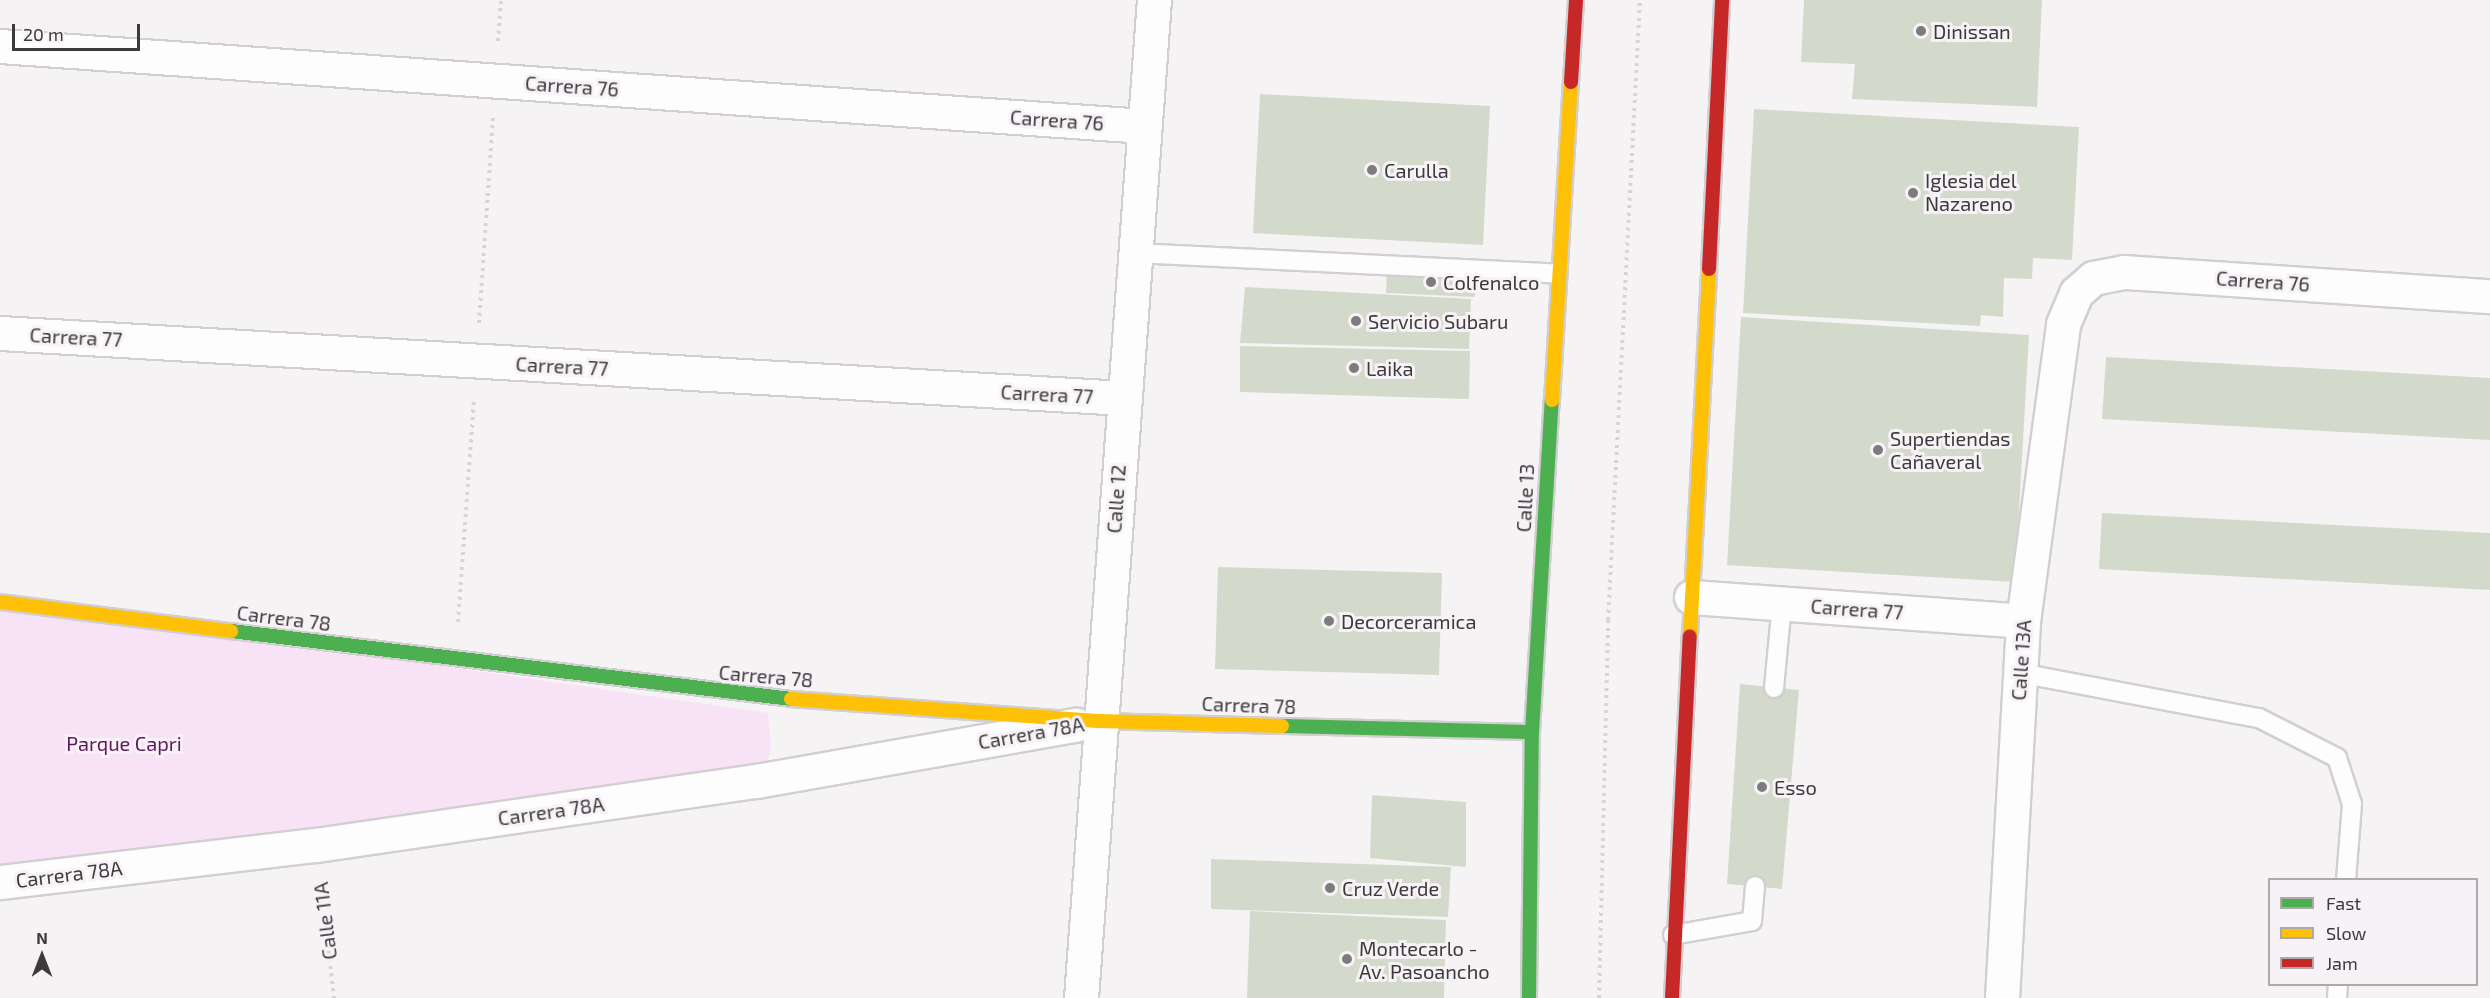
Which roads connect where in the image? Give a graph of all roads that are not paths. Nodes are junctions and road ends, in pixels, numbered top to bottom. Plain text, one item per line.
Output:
1 (1154, 0) edge
2 (1576, 0) edge
3 (1722, 0) edge
4 (0, 46) edge
5 (1144, 126) junction
6 (1134, 253) junction
7 (1556, 274) junction
8 (2490, 296) edge
9 (2063, 324) joint
10 (0, 333) edge
11 (1123, 398) junction
12 (1691, 597) junction
13 (0, 602) edge
14 (1782, 604) junction
15 (2023, 621) junction
16 (2020, 673) junction
17 (1774, 687) dead end
18 (1100, 720) junction
19 (1532, 732) junction
20 (2346, 878) edge
21 (0, 882) edge
22 (1755, 886) dead end
23 (1673, 935) junction
24 (1081, 998) edge
25 (1529, 998) edge
26 (1672, 998) edge
27 (2002, 998) edge

1 - 5 street, Calle 12
2 - 7 main road, Calle 13
3 - 12 main road
4 - 5 street, Carrera 76
5 - 6 street, Calle 12
6 - 7 lane
6 - 11 street, Calle 12
7 - 19 main road, Calle 13
8 - 9 street, Carrera 76
9 - 15 street, Calle 13A
10 - 11 street, Carrera 77
11 - 18 street, Calle 12
12 - 14 street, Carrera 77
12 - 23 main road
13 - 18 main road, Carrera 78
14 - 15 street, Carrera 77
14 - 17 lane
15 - 16 street, Calle 13A
16 - 20 lane
16 - 27 street, Calle 13A
18 - 19 main road, Carrera 78
18 - 21 street, Carrera 78A
18 - 24 street, Calle 12
19 - 25 main road, Calle 13
22 - 23 lane
23 - 26 main road

